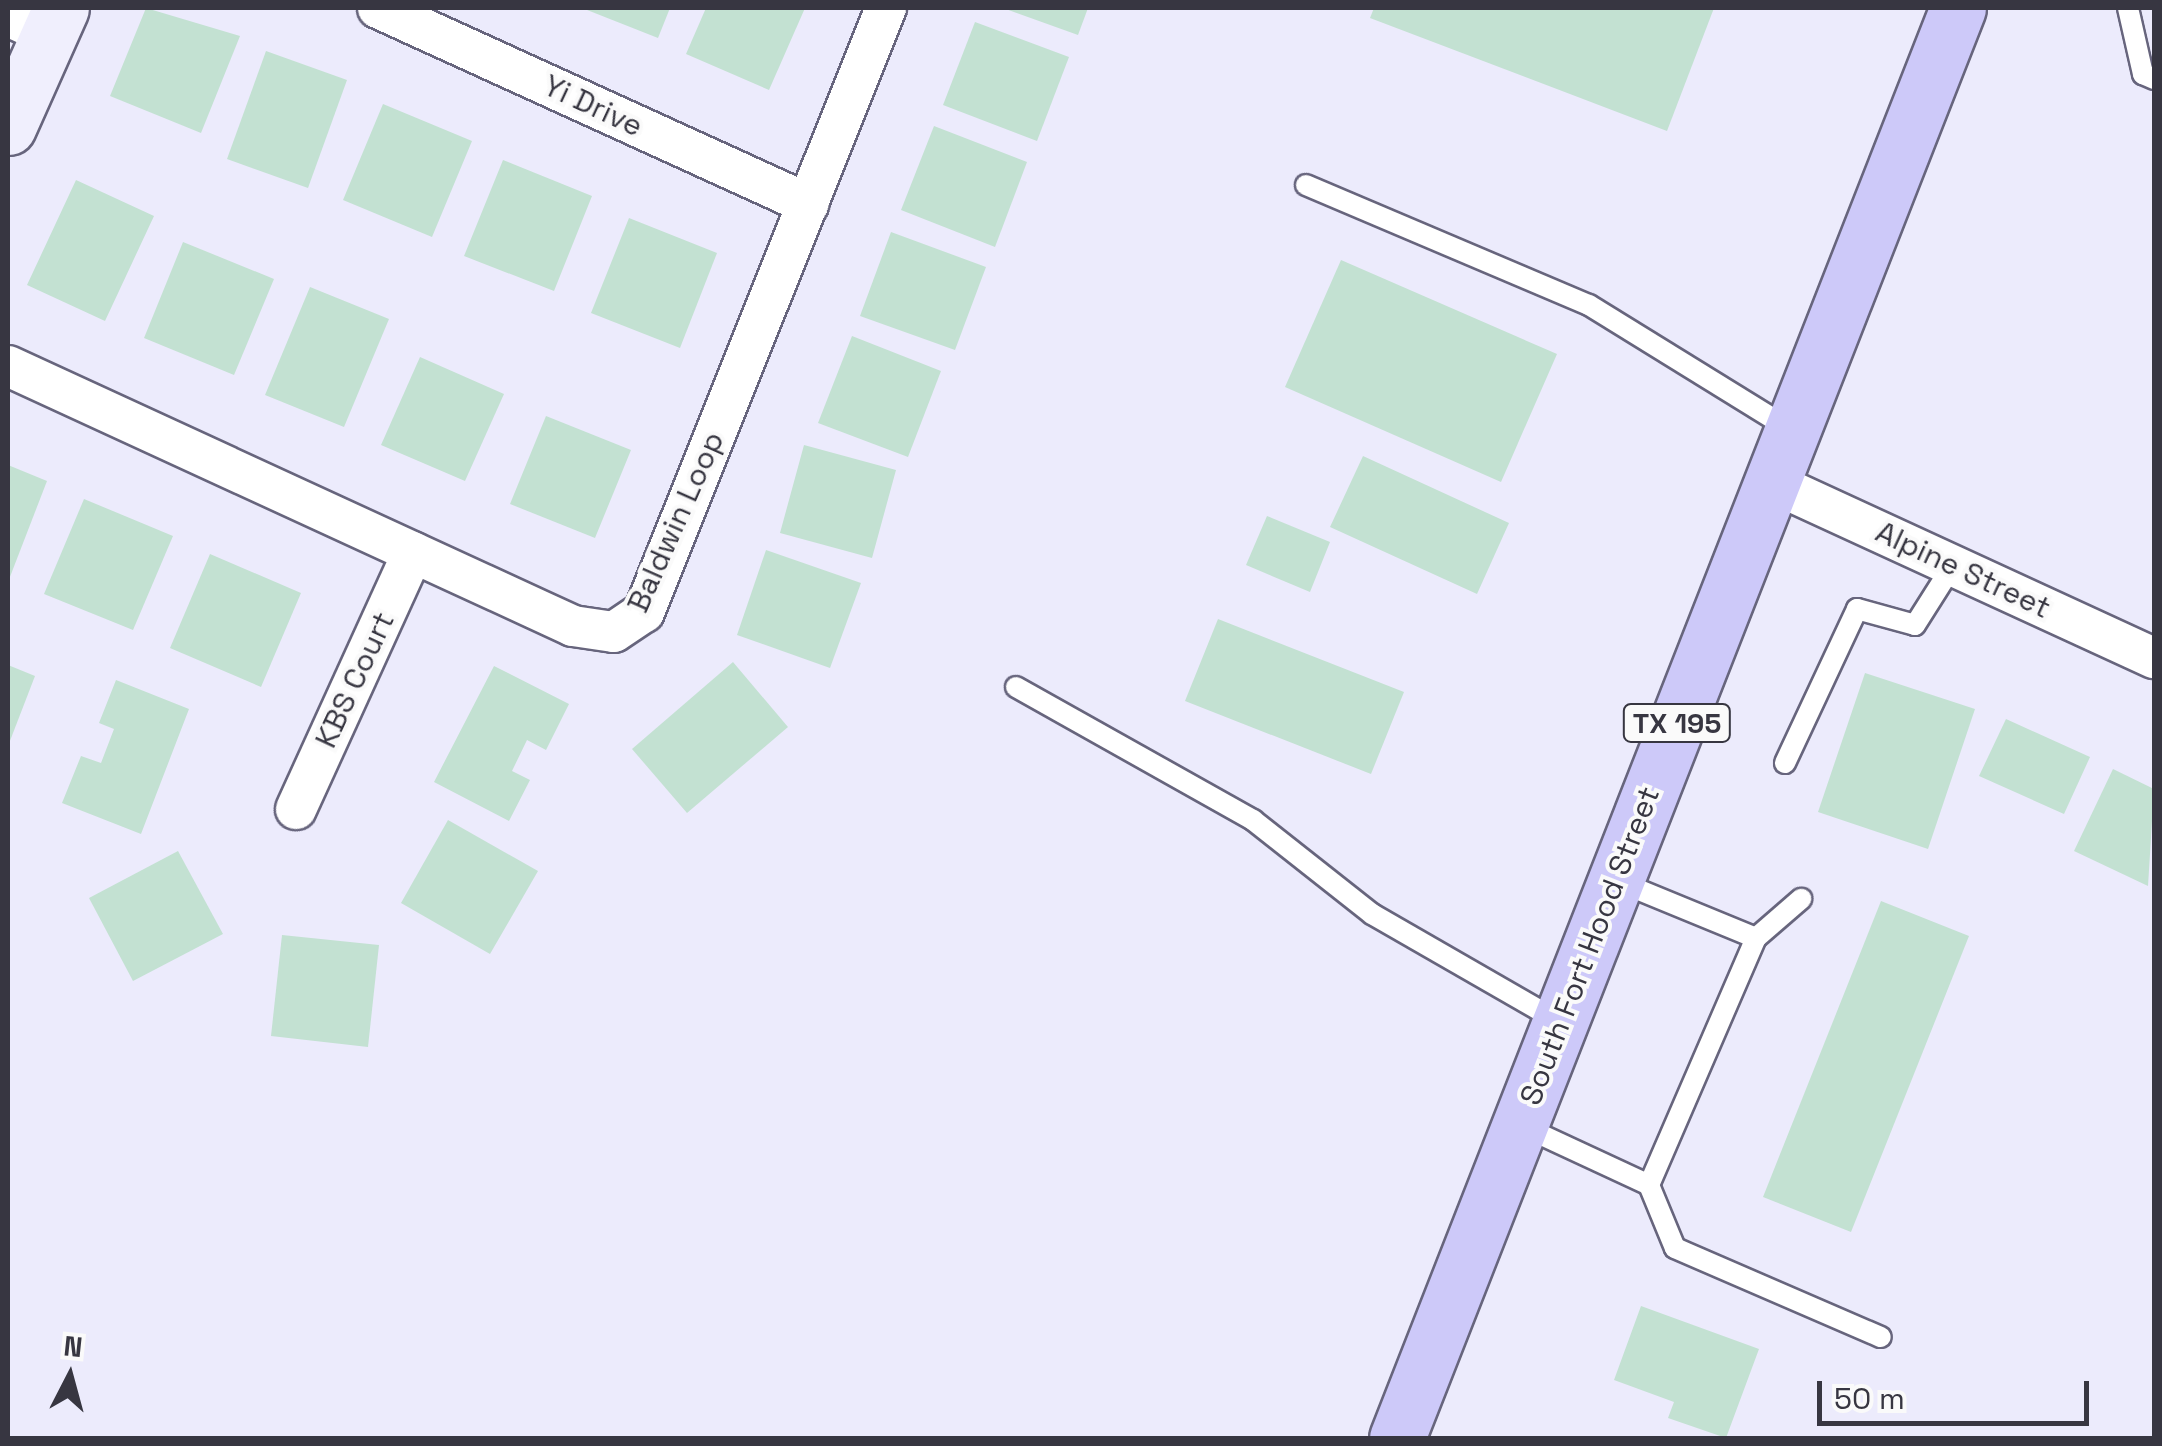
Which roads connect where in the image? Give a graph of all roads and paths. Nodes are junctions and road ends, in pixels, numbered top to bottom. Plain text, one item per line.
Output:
1 (378, 8) edge
2 (886, 8) edge
3 (1958, 8) edge
4 (2128, 8) edge
5 (39, 20) edge
6 (2154, 79) edge
7 (8, 127) edge
8 (1306, 185) dead end
9 (808, 204) junction
10 (8, 366) edge
11 (1792, 430) junction
12 (1771, 482) junction
13 (414, 552) junction
14 (1953, 565) junction
15 (2154, 658) edge
16 (1016, 686) dead end
17 (1784, 762) dead end
18 (296, 808) dead end
19 (1616, 880) junction
20 (1800, 899) dead end
21 (1756, 938) junction
22 (1560, 1022) junction
23 (1520, 1124) junction
24 (1650, 1185) junction
25 (1881, 1337) dead end
26 (1397, 1438) edge

1 - 9 street, Yi Drive
2 - 9 street, Baldwin Loop
3 - 11 highway, South Fort Hood Street / TX 195
4 - 6 lane
5 - 7 street
8 - 11 lane
9 - 13 street, Baldwin Loop
10 - 13 street, Baldwin Loop
11 - 12 highway, South Fort Hood Street / TX 195
12 - 14 street, Alpine Street
12 - 19 highway, South Fort Hood Street / TX 195
13 - 18 street, KBS Court
14 - 15 street, Alpine Street
14 - 17 lane
16 - 22 lane
19 - 21 lane
19 - 22 highway, South Fort Hood Street / TX 195
20 - 21 lane
21 - 24 lane
22 - 23 highway, South Fort Hood Street / TX 195
23 - 24 lane
23 - 26 highway, South Fort Hood Street / TX 195
24 - 25 lane

